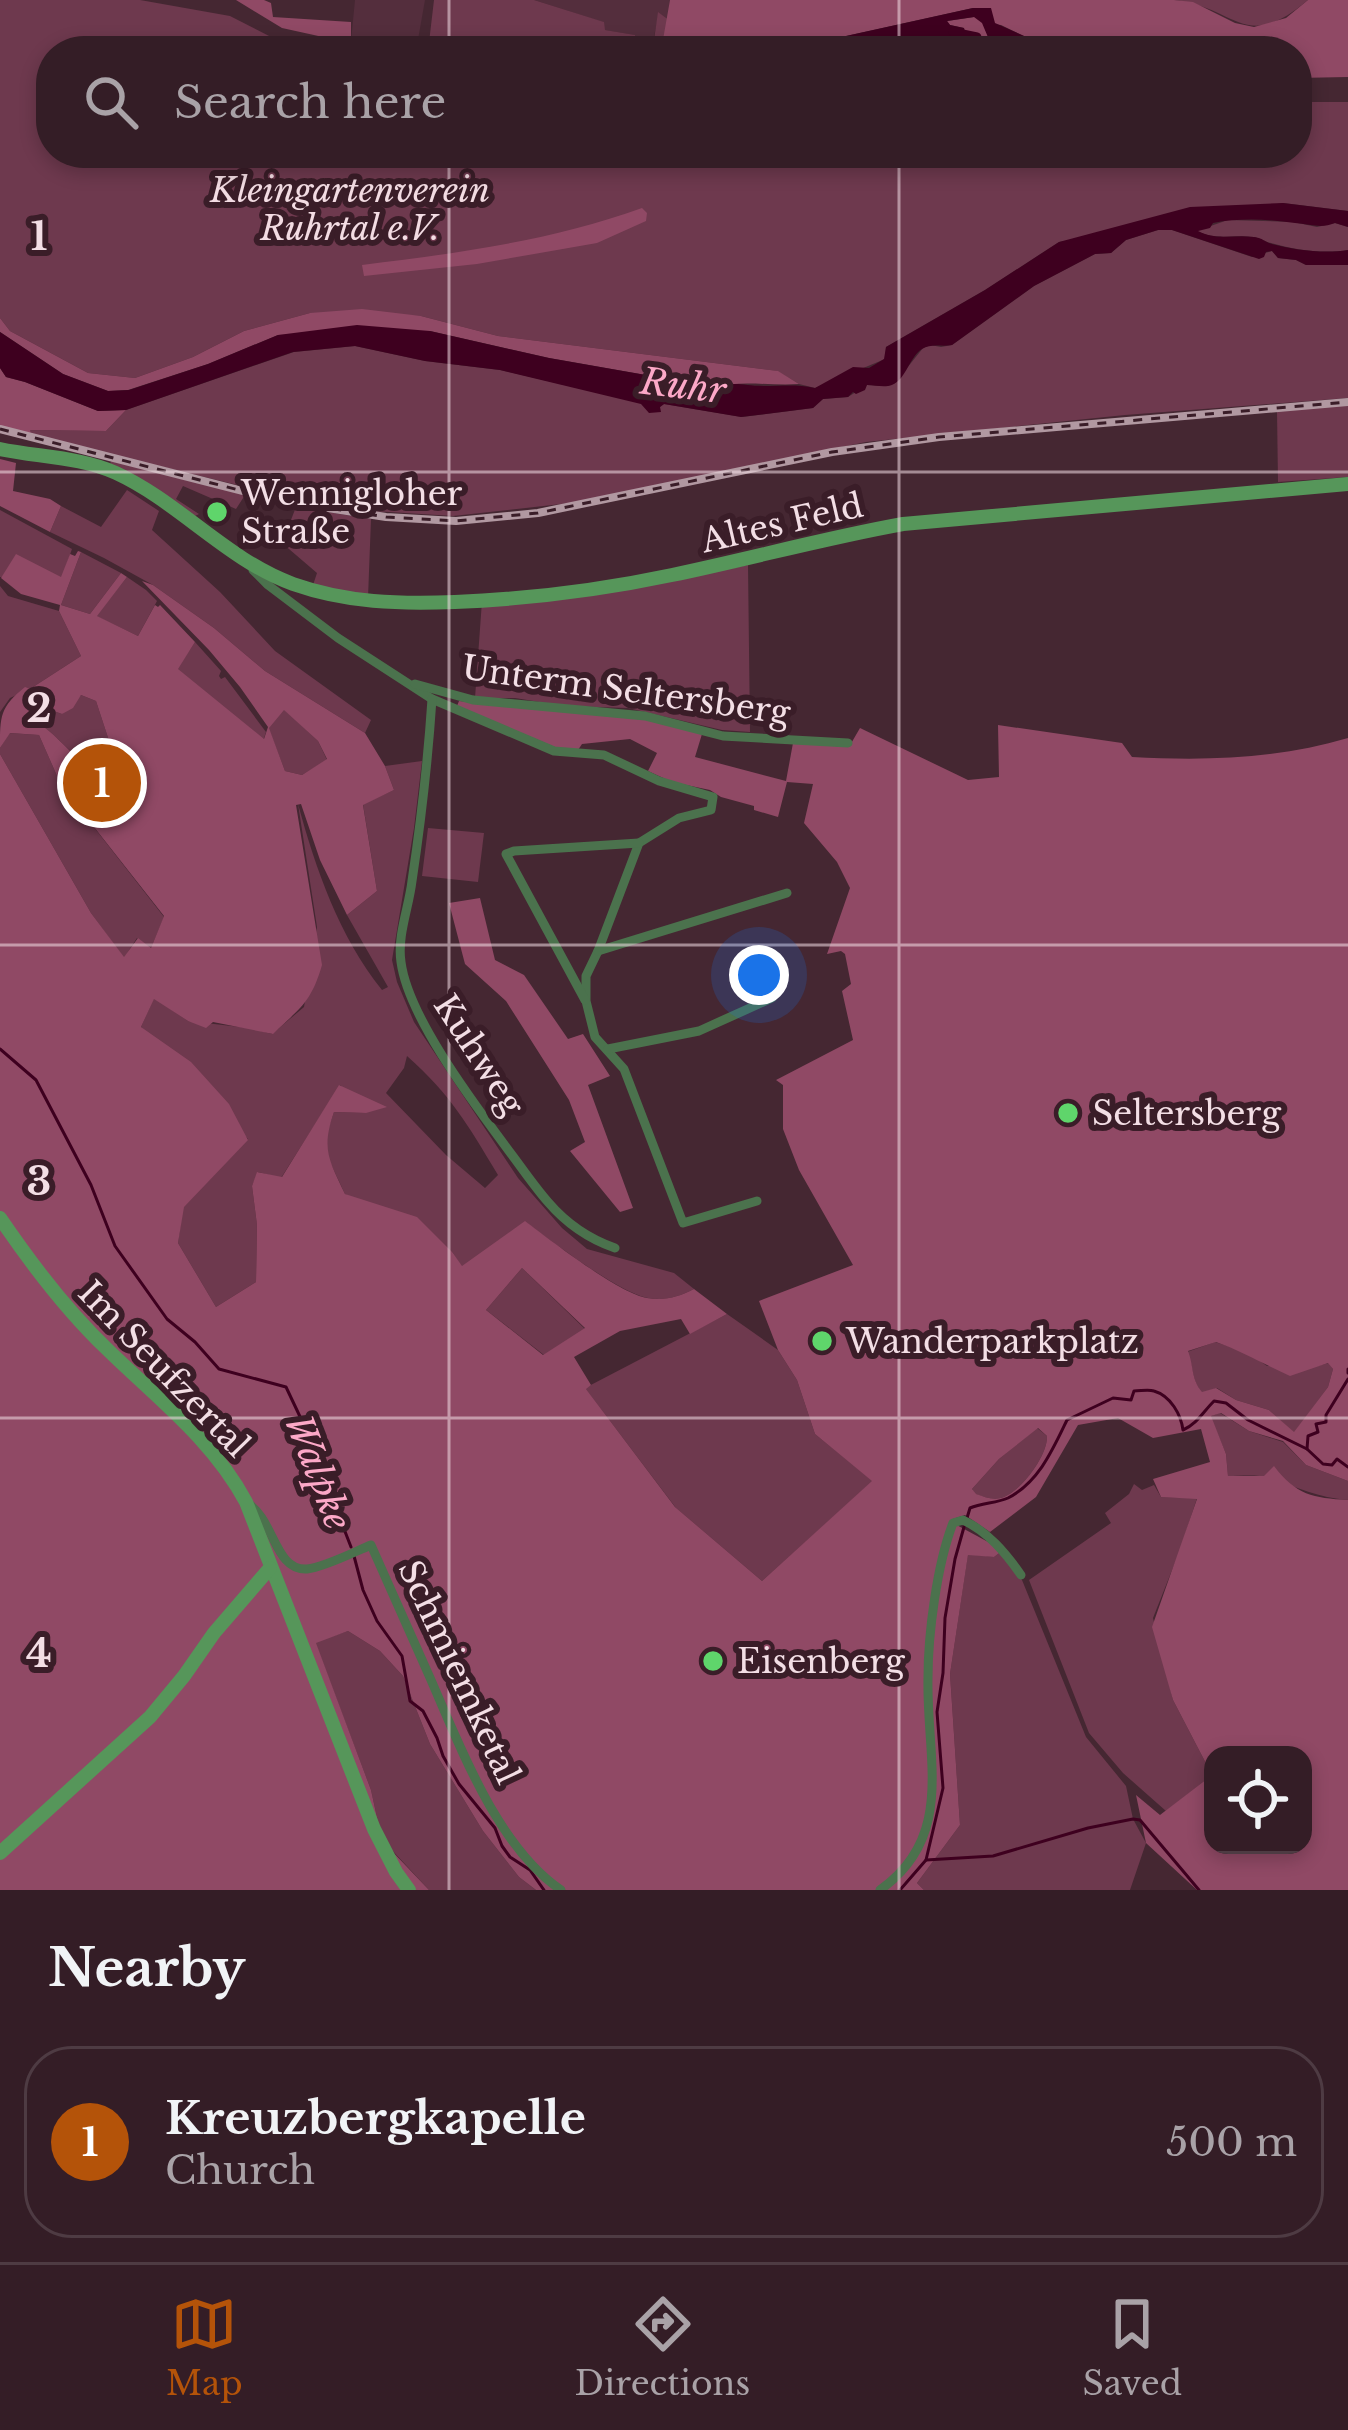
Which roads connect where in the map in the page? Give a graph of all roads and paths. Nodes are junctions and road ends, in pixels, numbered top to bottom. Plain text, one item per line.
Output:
1 (0, 449) edge
2 (1348, 484) edge
3 (286, 589) junction
4 (398, 679) junction
5 (432, 699) junction
6 (848, 743) dead end
7 (639, 843) junction
8 (787, 893) dead end
9 (598, 950) junction
10 (772, 998) dead end
11 (586, 1001) junction
12 (608, 1049) junction
13 (757, 1201) dead end
14 (0, 1218) edge
15 (615, 1248) dead end
16 (246, 1502) junction
17 (270, 1568) junction
18 (1021, 1575) dead end
19 (0, 1853) edge
20 (409, 1890) edge
21 (561, 1890) edge
22 (880, 1890) edge

1 - 3 main road, Altes Feld
2 - 3 main road, Altes Feld
3 - 4 street
4 - 5 street
4 - 6 street, Unterm Seltersberg
5 - 7 street
5 - 15 street, Kuhweg
7 - 9 street
7 - 11 street
8 - 9 street
9 - 11 street
10 - 12 street
11 - 12 street
12 - 13 street
14 - 16 main road, Im Seufzertal
16 - 17 main road, Im Seufzertal
16 - 21 street, Schmiemketal
17 - 19 main road
17 - 20 main road, Im Seufzertal
18 - 22 street

